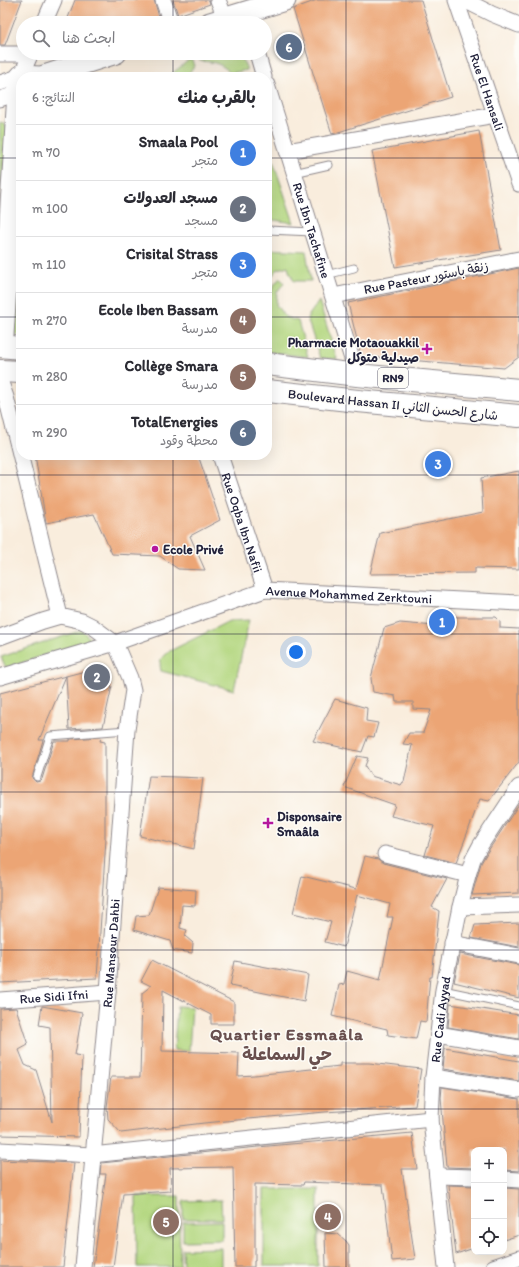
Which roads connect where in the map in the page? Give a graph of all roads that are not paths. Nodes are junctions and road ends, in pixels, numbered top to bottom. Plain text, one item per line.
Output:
1 (54, 0) edge
2 (163, 0) edge
3 (285, 0) edge
4 (456, 0) edge
5 (464, 0) edge
6 (229, 15) edge
7 (47, 16) edge
8 (169, 16) edge
9 (519, 25) edge
10 (0, 54) edge
11 (16, 54) edge
12 (30, 60) edge
13 (96, 60) edge
14 (259, 60) edge
15 (27, 72) edge
16 (63, 72) edge
17 (263, 72) edge
18 (0, 83) edge
19 (16, 85) edge
20 (272, 101) edge
21 (495, 115) junction
22 (288, 151) junction
23 (329, 165) dead end
24 (294, 173) junction
25 (519, 184) edge
26 (16, 207) edge
27 (272, 230) edge
28 (313, 232) junction
29 (519, 259) edge
30 (354, 268) dead end
31 (326, 274) junction
32 (333, 296) junction
33 (7, 343) edge
34 (272, 365) edge
35 (8, 373) edge
36 (357, 374) junction
37 (519, 390) edge
38 (272, 392) edge
39 (519, 416) edge
40 (16, 438) edge
41 (22, 460) edge
42 (222, 460) edge
43 (265, 590) junction
44 (519, 603) edge
45 (60, 616) junction
46 (0, 637) edge
47 (114, 643) junction
48 (0, 677) edge
49 (127, 730) junction
50 (37, 777) dead end
51 (519, 787) edge
52 (385, 854) dead end
53 (468, 875) junction
54 (519, 905) edge
55 (460, 907) junction
56 (452, 943) junction
57 (519, 956) edge
58 (444, 990) junction
59 (108, 992) junction
60 (0, 1000) edge
61 (519, 1006) edge
62 (438, 1034) junction
63 (519, 1048) edge
64 (433, 1078) junction
65 (519, 1090) edge
66 (431, 1119) junction
67 (0, 1150) edge
68 (92, 1154) junction
69 (437, 1176) junction
70 (471, 1178) edge
71 (507, 1179) edge
72 (519, 1180) edge
73 (519, 1258) edge
74 (82, 1267) edge
75 (446, 1267) edge
76 (493, 1267) edge

1 - 7 street
2 - 8 street
3 - 6 main road
4 - 21 street, Rue El Hansali
5 - 9 street
10 - 11 street
12 - 15 street
13 - 16 main road
14 - 17 street
18 - 19 street
20 - 22 street, Rue Ibn Tachafine
21 - 22 street
21 - 25 street, Rue El Hansali
22 - 24 street, Rue Ibn Tachafine
23 - 24 lane
24 - 28 street, Rue Ibn Tachafine
26 - 33 main road
27 - 28 lane
28 - 31 street, Rue Ibn Tachafine
29 - 32 street, Rue Pasteur زنقة باستور
30 - 31 lane
31 - 32 street, Rue Ibn Tachafine
32 - 36 street, Rue Ibn Tachafine
33 - 35 main road
34 - 36 main road, Boulevard Hassan II شارع الحسن الثاني / RN9
35 - 40 street
36 - 37 main road, Boulevard Hassan II شارع الحسن الثاني / RN9
38 - 39 main road, Boulevard Hassan II شارع الحسن الثاني / RN9
41 - 45 street
42 - 43 street, Rue Oqba Ibn Nafii
43 - 44 street, Avenue Mohammed Zerktouni
43 - 47 street, Avenue Mohammed Zerktouni
45 - 46 street
45 - 47 street
47 - 48 street, Avenue Mohammed Zerktouni
47 - 49 street, Rue Mansour Dahbi
49 - 50 lane
49 - 59 street, Rue Mansour Dahbi
51 - 53 street, Rue Cadi Ayyad
52 - 53 street
53 - 55 street, Rue Cadi Ayyad
54 - 55 street
55 - 56 street, Rue Cadi Ayyad
56 - 57 street
56 - 58 street, Rue Cadi Ayyad
58 - 61 lane
58 - 62 street, Rue Cadi Ayyad
59 - 60 street, Rue Sidi Ifni
59 - 68 street, Rue Mansour Dahbi
62 - 63 street
62 - 64 street, Rue Cadi Ayyad
64 - 65 street
64 - 66 street, Rue Cadi Ayyad
66 - 68 street
66 - 69 street, Rue Cadi Ayyad
67 - 68 street
68 - 74 street, Rue Mansour Dahbi
69 - 70 street
69 - 75 street, Rue Cadi Ayyad
71 - 72 street
73 - 76 street

